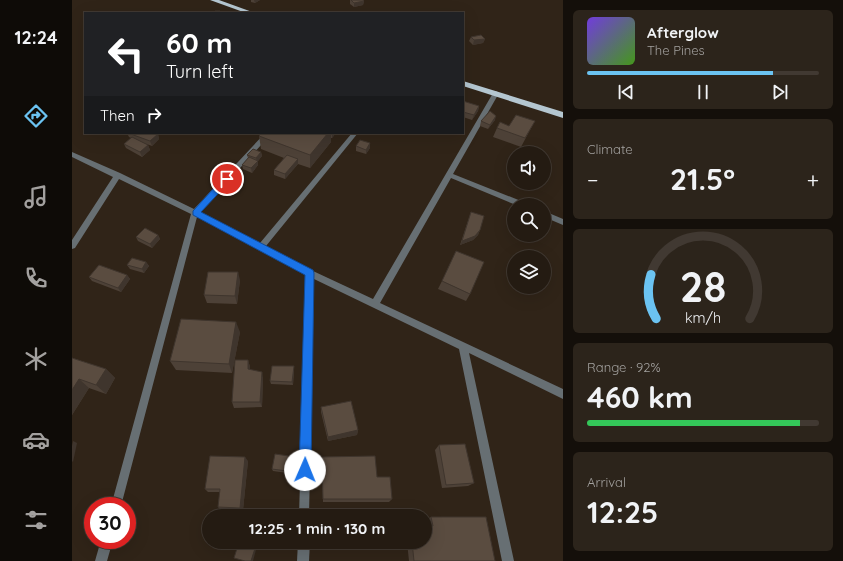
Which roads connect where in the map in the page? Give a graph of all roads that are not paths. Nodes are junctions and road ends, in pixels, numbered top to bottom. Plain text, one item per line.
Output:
1 (213, 0) edge
2 (249, 12) edge
3 (464, 82) edge
4 (496, 93) junction
5 (563, 115) edge
6 (268, 134) edge
7 (354, 134) edge
8 (72, 154) edge
9 (118, 175) junction
10 (450, 175) junction
11 (507, 198) edge
12 (195, 213) junction
13 (551, 217) edge
14 (563, 222) edge
15 (72, 246) edge
16 (261, 247) junction
17 (310, 273) junction
18 (375, 304) junction
19 (462, 346) junction
20 (563, 394) edge
21 (118, 497) edge
22 (304, 509) edge
23 (104, 549) edge
24 (304, 549) edge
25 (101, 561) edge
26 (303, 561) edge
27 (508, 561) edge

1 - 2 highway
3 - 4 highway
4 - 5 highway
4 - 10 street
6 - 12 street
7 - 16 street
8 - 9 street
9 - 12 street
9 - 15 street
10 - 11 street
10 - 18 street
12 - 16 street
12 - 21 street
13 - 14 street
16 - 17 street
17 - 18 street
17 - 22 street
18 - 19 street
19 - 20 street
19 - 27 street
23 - 25 street
24 - 26 street

